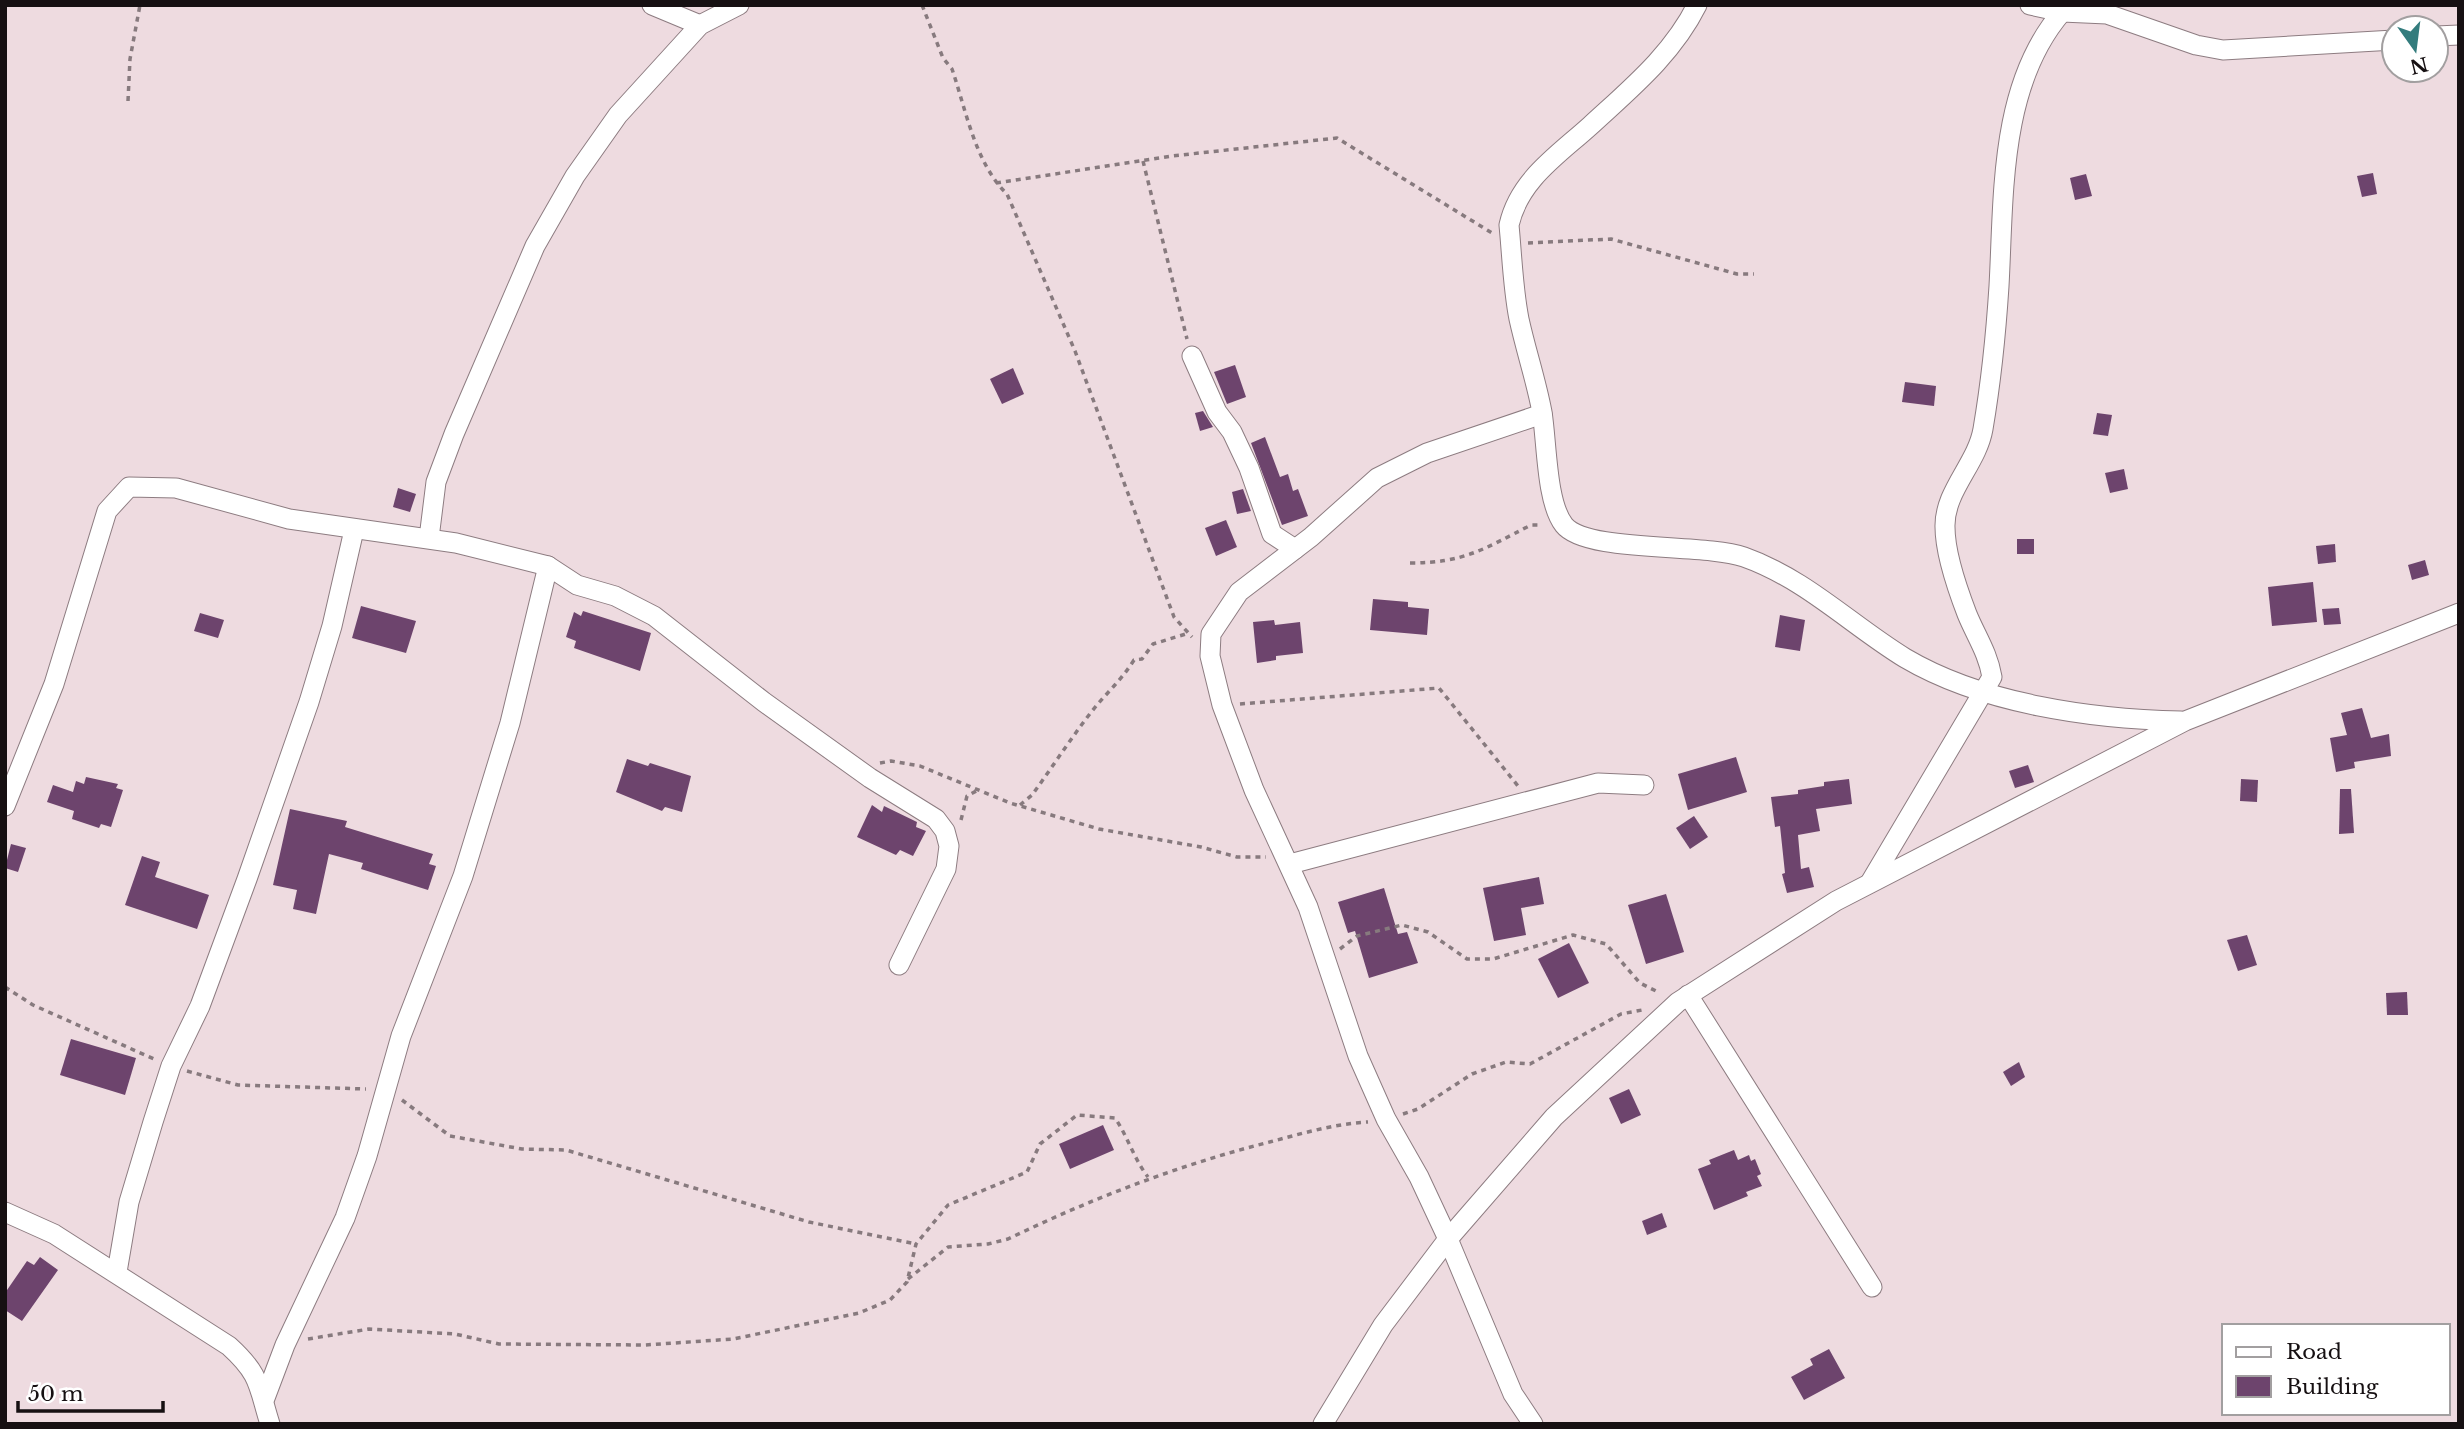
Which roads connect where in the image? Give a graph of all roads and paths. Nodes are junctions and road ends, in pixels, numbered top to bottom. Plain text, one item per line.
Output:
1 (141, 5) edge
2 (652, 5) edge
3 (739, 5) edge
4 (922, 5) edge
5 (1697, 5) edge
6 (2030, 5) edge
7 (2062, 12) junction
8 (701, 25) junction
9 (2380, 41) edge
10 (128, 101) dead end
11 (1143, 161) junction
12 (996, 183) junction
13 (1511, 244) junction
14 (1754, 274) dead end
15 (1192, 356) joint
16 (1542, 414) junction
17 (1565, 527) junction
18 (354, 530) junction
19 (429, 538) junction
20 (1295, 549) junction
21 (1410, 563) dead end
22 (548, 566) junction
23 (2459, 613) edge
24 (1187, 633) junction
25 (1211, 634) junction
26 (1210, 656) junction
27 (1986, 694) junction
28 (1223, 705) junction
29 (2185, 721) junction
30 (875, 765) dead end
31 (1644, 785) dead end
32 (980, 789) junction
33 (1530, 801) junction
34 (1020, 805) junction
35 (5, 806) edge
36 (949, 846) junction
37 (1287, 858) junction
38 (1871, 881) junction
39 (1325, 960) junction
40 (899, 965) dead end
41 (1683, 998) junction
42 (1643, 1009) dead end
43 (387, 1089) junction
44 (1386, 1119) junction
45 (1148, 1177) junction
46 (5, 1212) edge
47 (1448, 1239) junction
48 (916, 1244) junction
49 (117, 1272) junction
50 (908, 1280) junction
51 (1872, 1287) dead end
52 (285, 1345) junction
53 (265, 1398) junction
54 (266, 1422) edge
55 (1324, 1423) edge
56 (1533, 1424) edge

1 - 10 path
2 - 8 street
3 - 8 street
4 - 12 path
5 - 13 street
6 - 7 street
7 - 9 street
7 - 27 street
8 - 19 street
11 - 12 path
11 - 13 path
11 - 15 path
12 - 24 path
13 - 14 path
13 - 16 street
15 - 20 street
16 - 17 street
16 - 20 street
17 - 21 path
17 - 27 street
18 - 19 street
18 - 35 street
18 - 49 street
19 - 22 street
20 - 25 street
22 - 36 street
22 - 43 street
23 - 29 street
24 - 25 path
24 - 26 path
24 - 34 path
25 - 26 street
26 - 28 street
27 - 29 street
27 - 38 street
28 - 33 path
28 - 37 street
29 - 38 street
30 - 32 path
31 - 33 street
32 - 34 path
32 - 36 path
33 - 37 street
34 - 37 path
36 - 40 street
37 - 39 street
38 - 41 street
39 - 41 path
39 - 44 street
41 - 47 street
41 - 51 street
42 - 44 path
43 - 48 path
43 - 52 street
44 - 45 path
44 - 47 street
45 - 48 path
45 - 50 path
46 - 49 street
47 - 55 street
47 - 56 street
48 - 50 path
49 - 53 street
50 - 52 path
52 - 53 street
53 - 54 street

